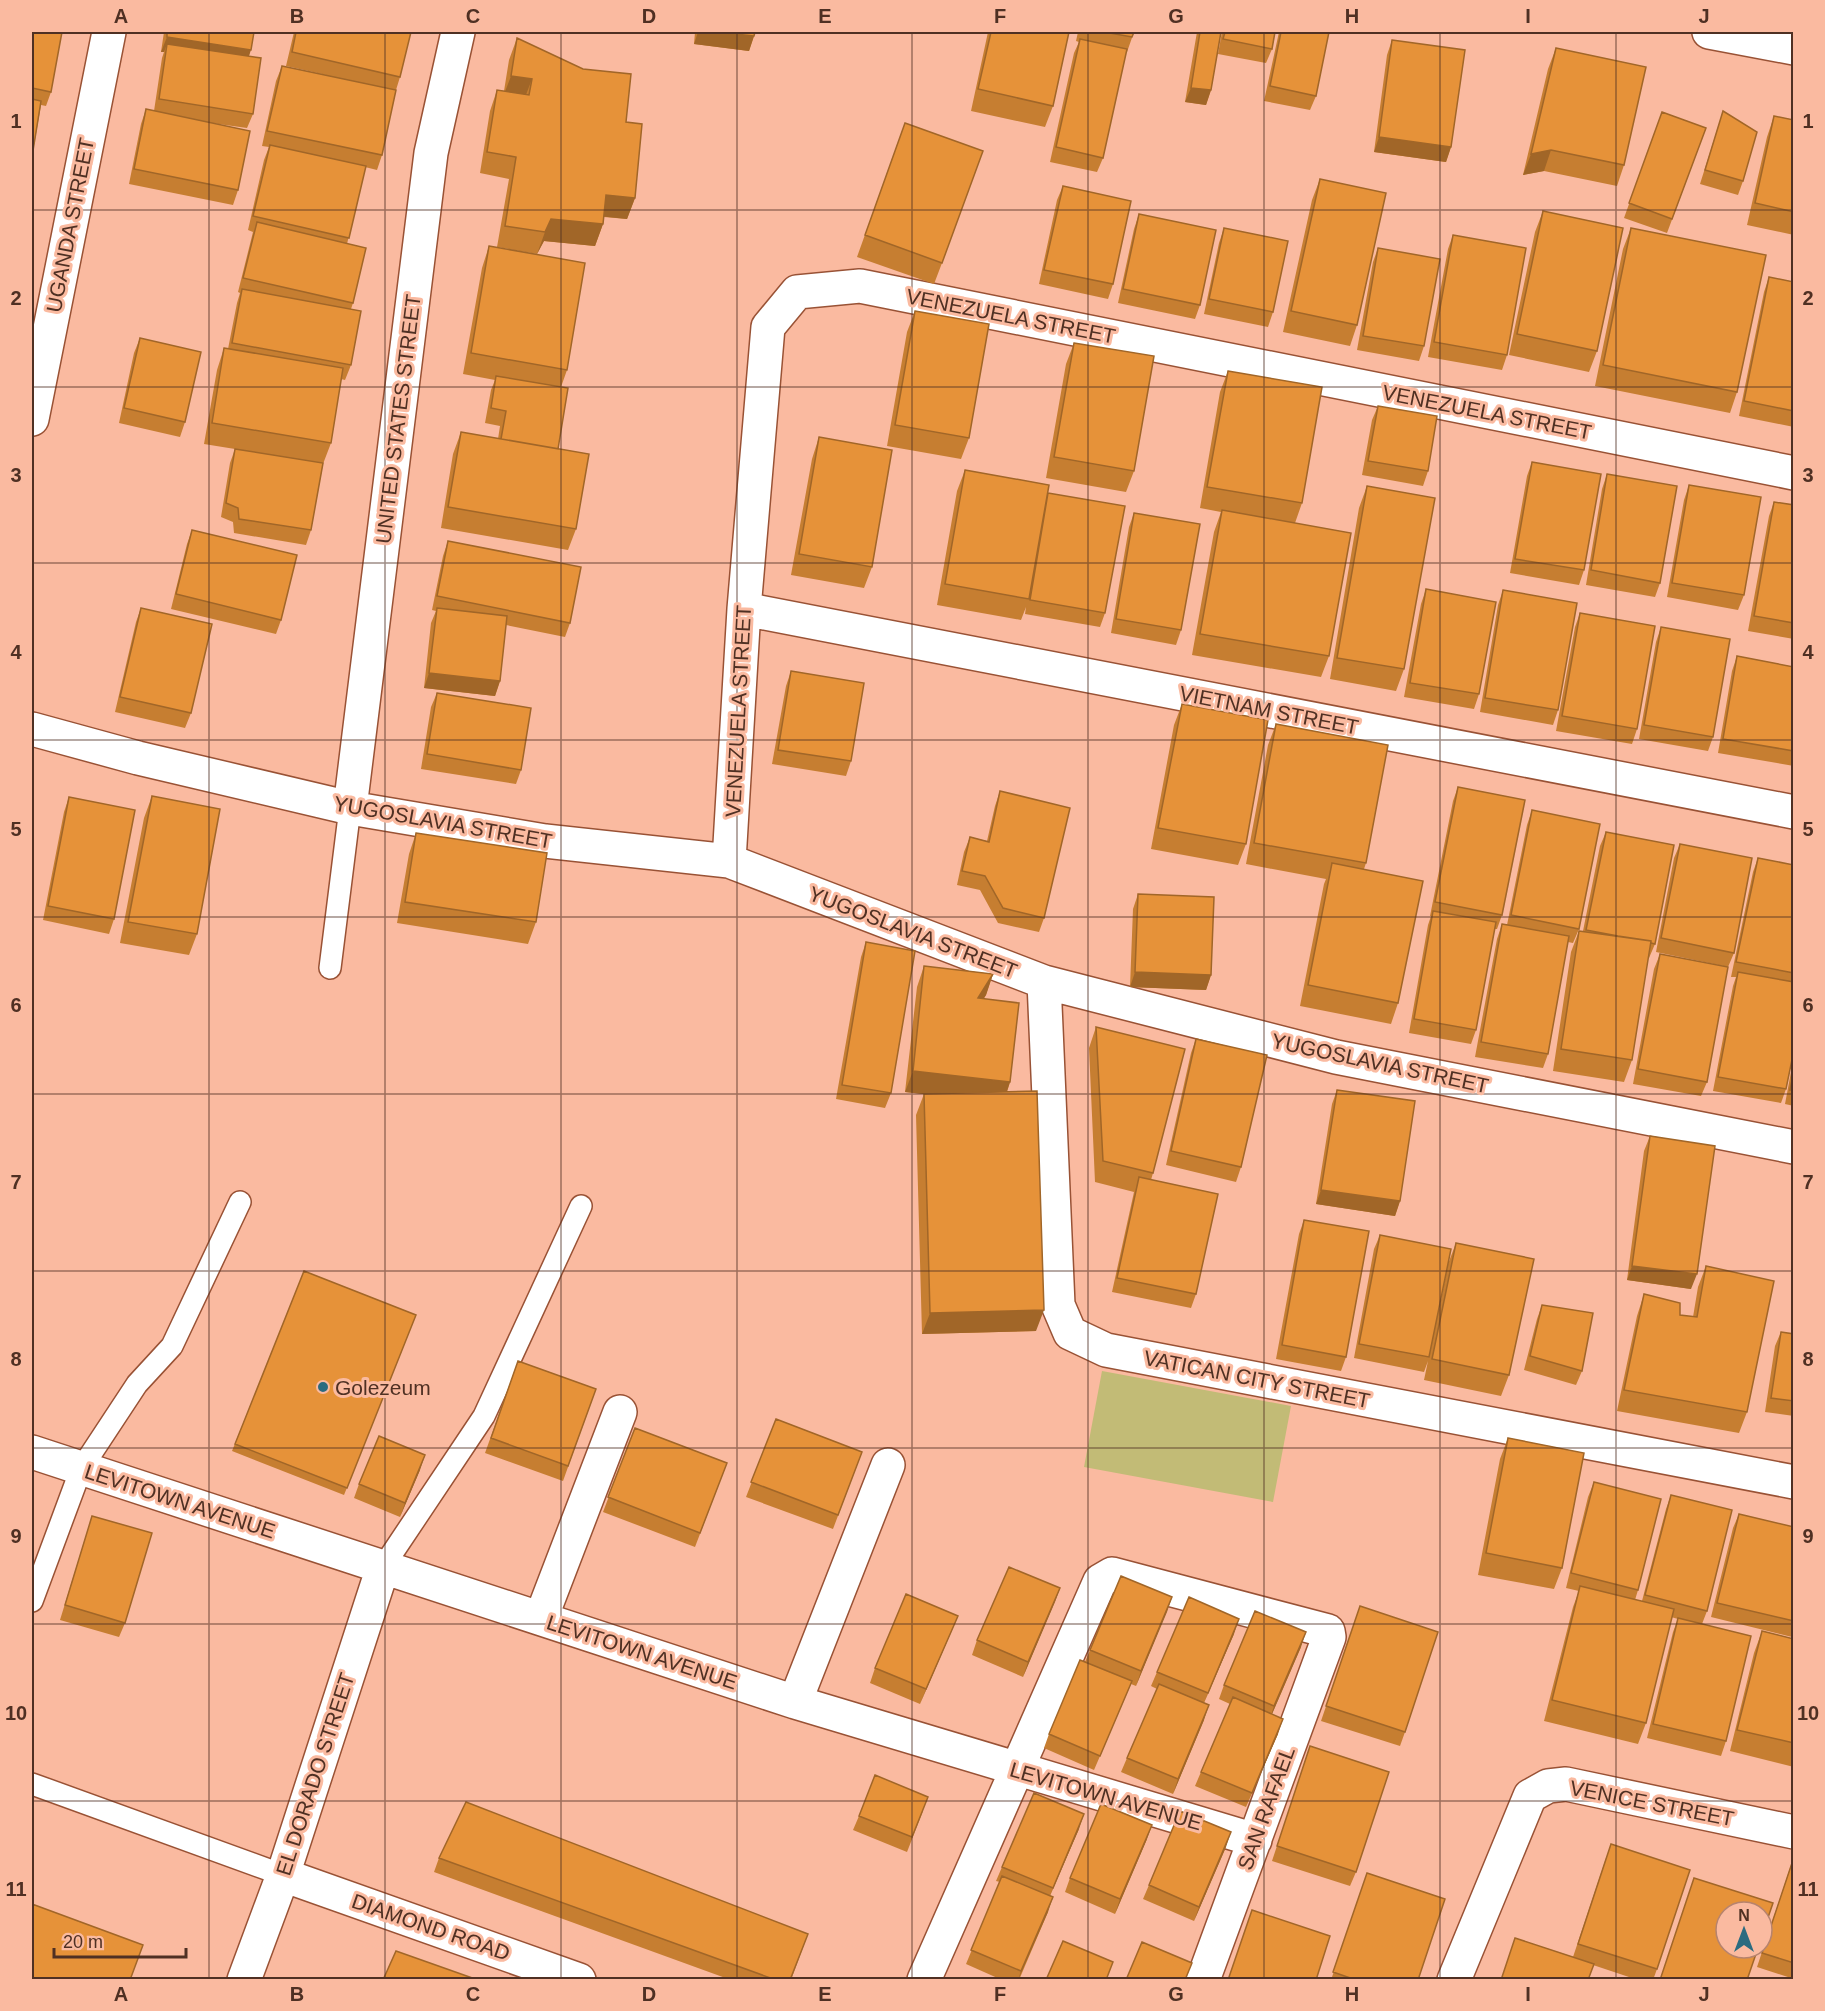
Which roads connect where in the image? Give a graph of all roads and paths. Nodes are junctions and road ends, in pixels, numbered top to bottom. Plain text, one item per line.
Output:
1 (109, 32) edge
2 (458, 32) edge
3 (1709, 32) edge
4 (1794, 48) edge
5 (32, 419) edge
6 (1794, 473) edge
7 (744, 609) junction
8 (32, 729) edge
9 (350, 808) junction
10 (1794, 812) edge
11 (729, 861) junction
12 (330, 968) dead end
13 (1044, 982) junction
14 (1794, 1147) edge
15 (240, 1202) dead end
16 (580, 1206) dead end
17 (620, 1412) dead end
18 (32, 1452) edge
19 (888, 1465) dead end
20 (81, 1469) junction
21 (1794, 1482) edge
22 (383, 1567) junction
23 (32, 1601) edge
24 (542, 1618) junction
25 (795, 1702) junction
26 (1017, 1770) junction
27 (32, 1784) edge
28 (1794, 1832) edge
29 (1255, 1840) junction
30 (283, 1875) junction
31 (243, 1980) edge
32 (579, 1980) edge
33 (924, 1980) edge
34 (1203, 1980) edge
35 (1454, 1980) edge

1 - 5 street, UGANDA STREET
2 - 9 street, UNITED STATES STREET
3 - 4 street
6 - 7 street, VENEZUELA STREET
7 - 10 street, VIETNAM STREET
7 - 11 street, VENEZUELA STREET
8 - 9 street, YUGOSLAVIA STREET
9 - 11 street, YUGOSLAVIA STREET
9 - 12 lane
11 - 13 street, YUGOSLAVIA STREET
13 - 14 street, YUGOSLAVIA STREET
13 - 21 street, VATICAN CITY STREET
15 - 20 lane
16 - 22 lane
17 - 24 street
18 - 20 street, LEVITOWN AVENUE
19 - 25 street
20 - 22 street, LEVITOWN AVENUE
20 - 23 lane
22 - 24 street, LEVITOWN AVENUE
22 - 30 street, EL DORADO STREET
24 - 25 street, LEVITOWN AVENUE
25 - 26 street, LEVITOWN AVENUE
26 - 29 street, LEVITOWN AVENUE
26 - 29 street, SAN RAFAEL
26 - 33 street
27 - 30 lane
28 - 35 street, VENICE STREET
29 - 34 street, SAN RAFAEL
30 - 31 street, EL DORADO STREET
30 - 32 street, DIAMOND ROAD

